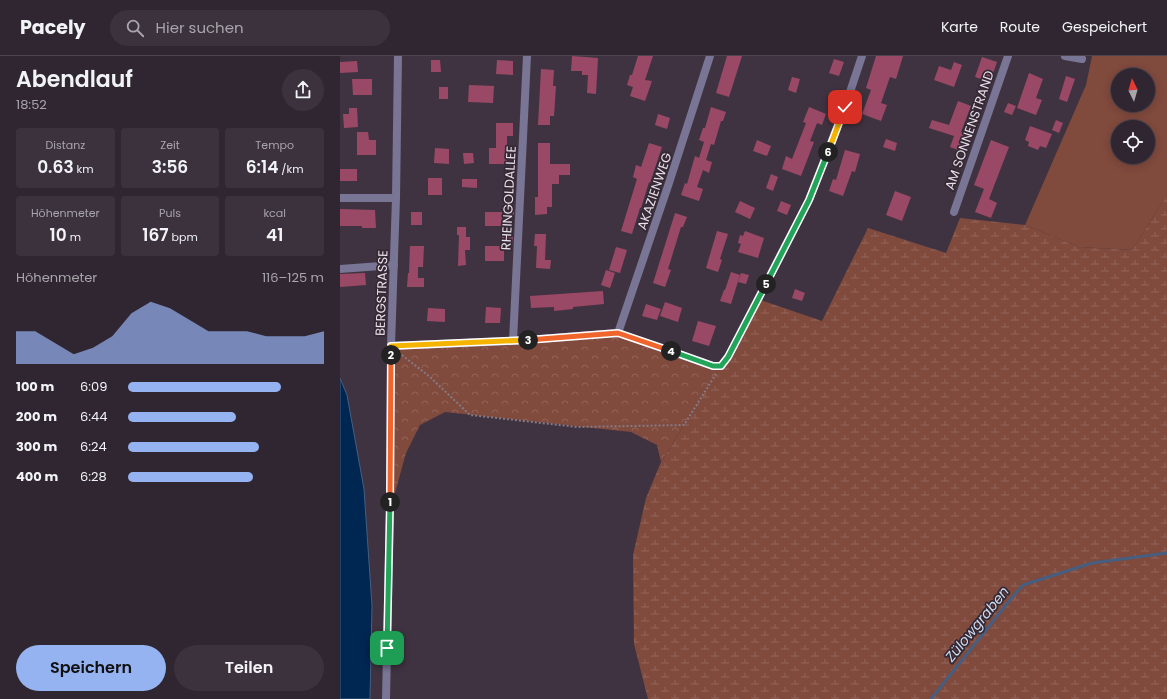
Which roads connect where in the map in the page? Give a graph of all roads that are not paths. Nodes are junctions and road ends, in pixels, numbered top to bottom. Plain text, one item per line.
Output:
1 (398, 56) edge
2 (527, 56) edge
3 (710, 56) edge
4 (862, 56) edge
5 (1008, 56) edge
6 (1065, 56) edge
7 (1082, 59) dead end
8 (340, 198) edge
9 (396, 198) junction
10 (954, 212) dead end
11 (394, 265) junction
12 (340, 269) edge
13 (618, 333) junction
14 (513, 341) junction
15 (391, 346) junction
16 (386, 699) edge

1 - 9 street, BERGSTRASSE
2 - 14 street, RHEINGOLDALLEE
3 - 13 street, AKAZIENWEG
4 - 13 street
5 - 10 street, AM SONNENSTRAND
6 - 7 street
8 - 9 street
9 - 11 street, BERGSTRASSE
11 - 12 street
11 - 15 street, BERGSTRASSE
13 - 14 street
14 - 15 street
15 - 16 street, BERGSTRASSE

